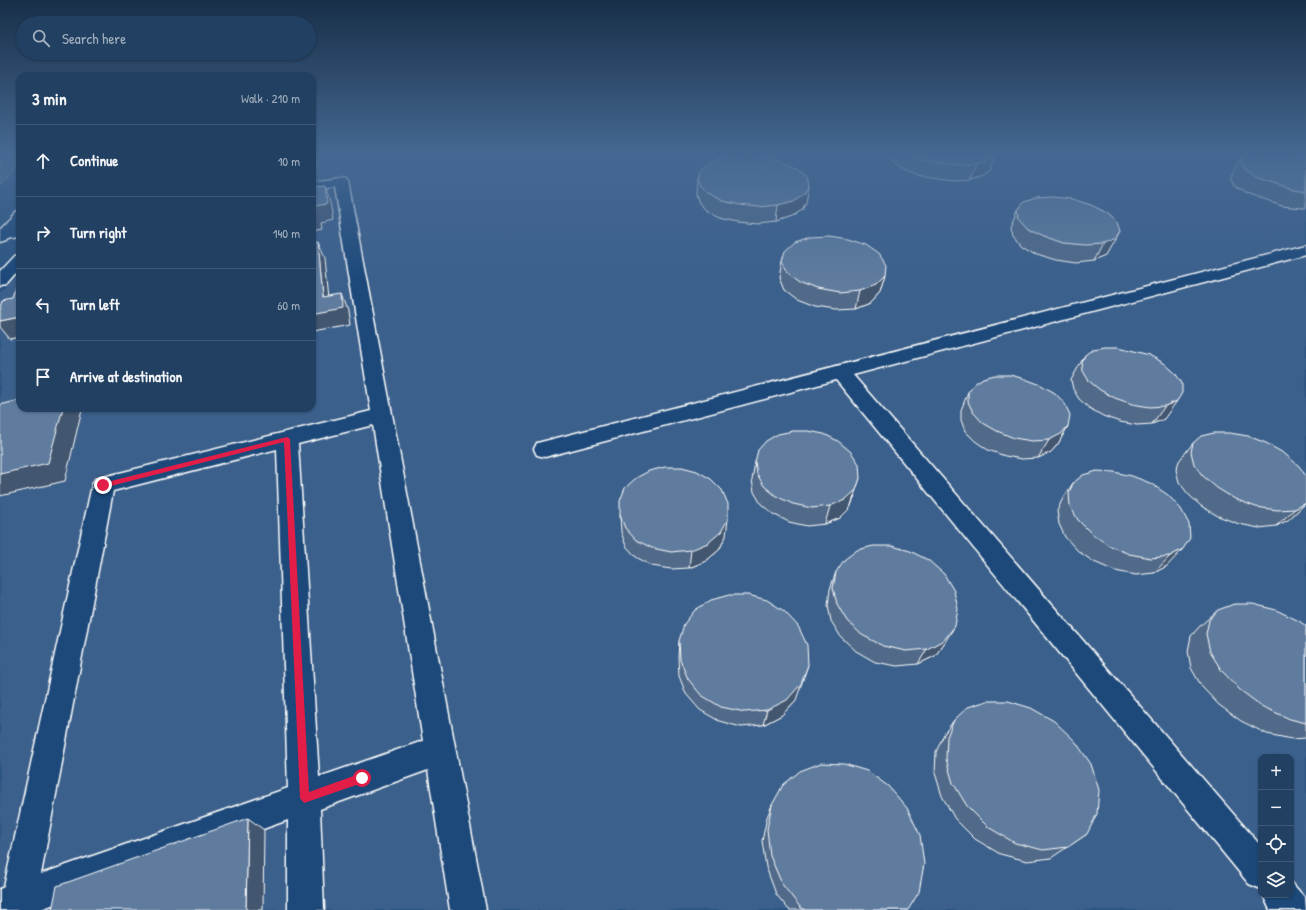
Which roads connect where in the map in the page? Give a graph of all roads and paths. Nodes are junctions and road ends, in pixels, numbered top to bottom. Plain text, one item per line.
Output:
1 (343, 195) edge
2 (16, 211) edge
3 (1, 230) edge
4 (16, 231) edge
5 (1306, 250) edge
6 (16, 263) edge
7 (0, 281) edge
8 (840, 372) junction
9 (382, 415) junction
10 (287, 439) junction
11 (545, 449) dead end
12 (441, 750) junction
13 (304, 798) junction
14 (1258, 868) edge
15 (1283, 898) edge
16 (9, 903) edge
17 (306, 910) edge
18 (468, 910) edge
19 (1293, 910) edge

1 - 9 main road
2 - 3 main road
3 - 4 main road
5 - 8 main road
6 - 7 main road
8 - 11 main road
8 - 14 main road
9 - 10 main road
9 - 12 main road
10 - 13 main road
10 - 16 main road
12 - 13 main road
12 - 18 main road
13 - 16 main road
13 - 17 main road
15 - 19 main road

